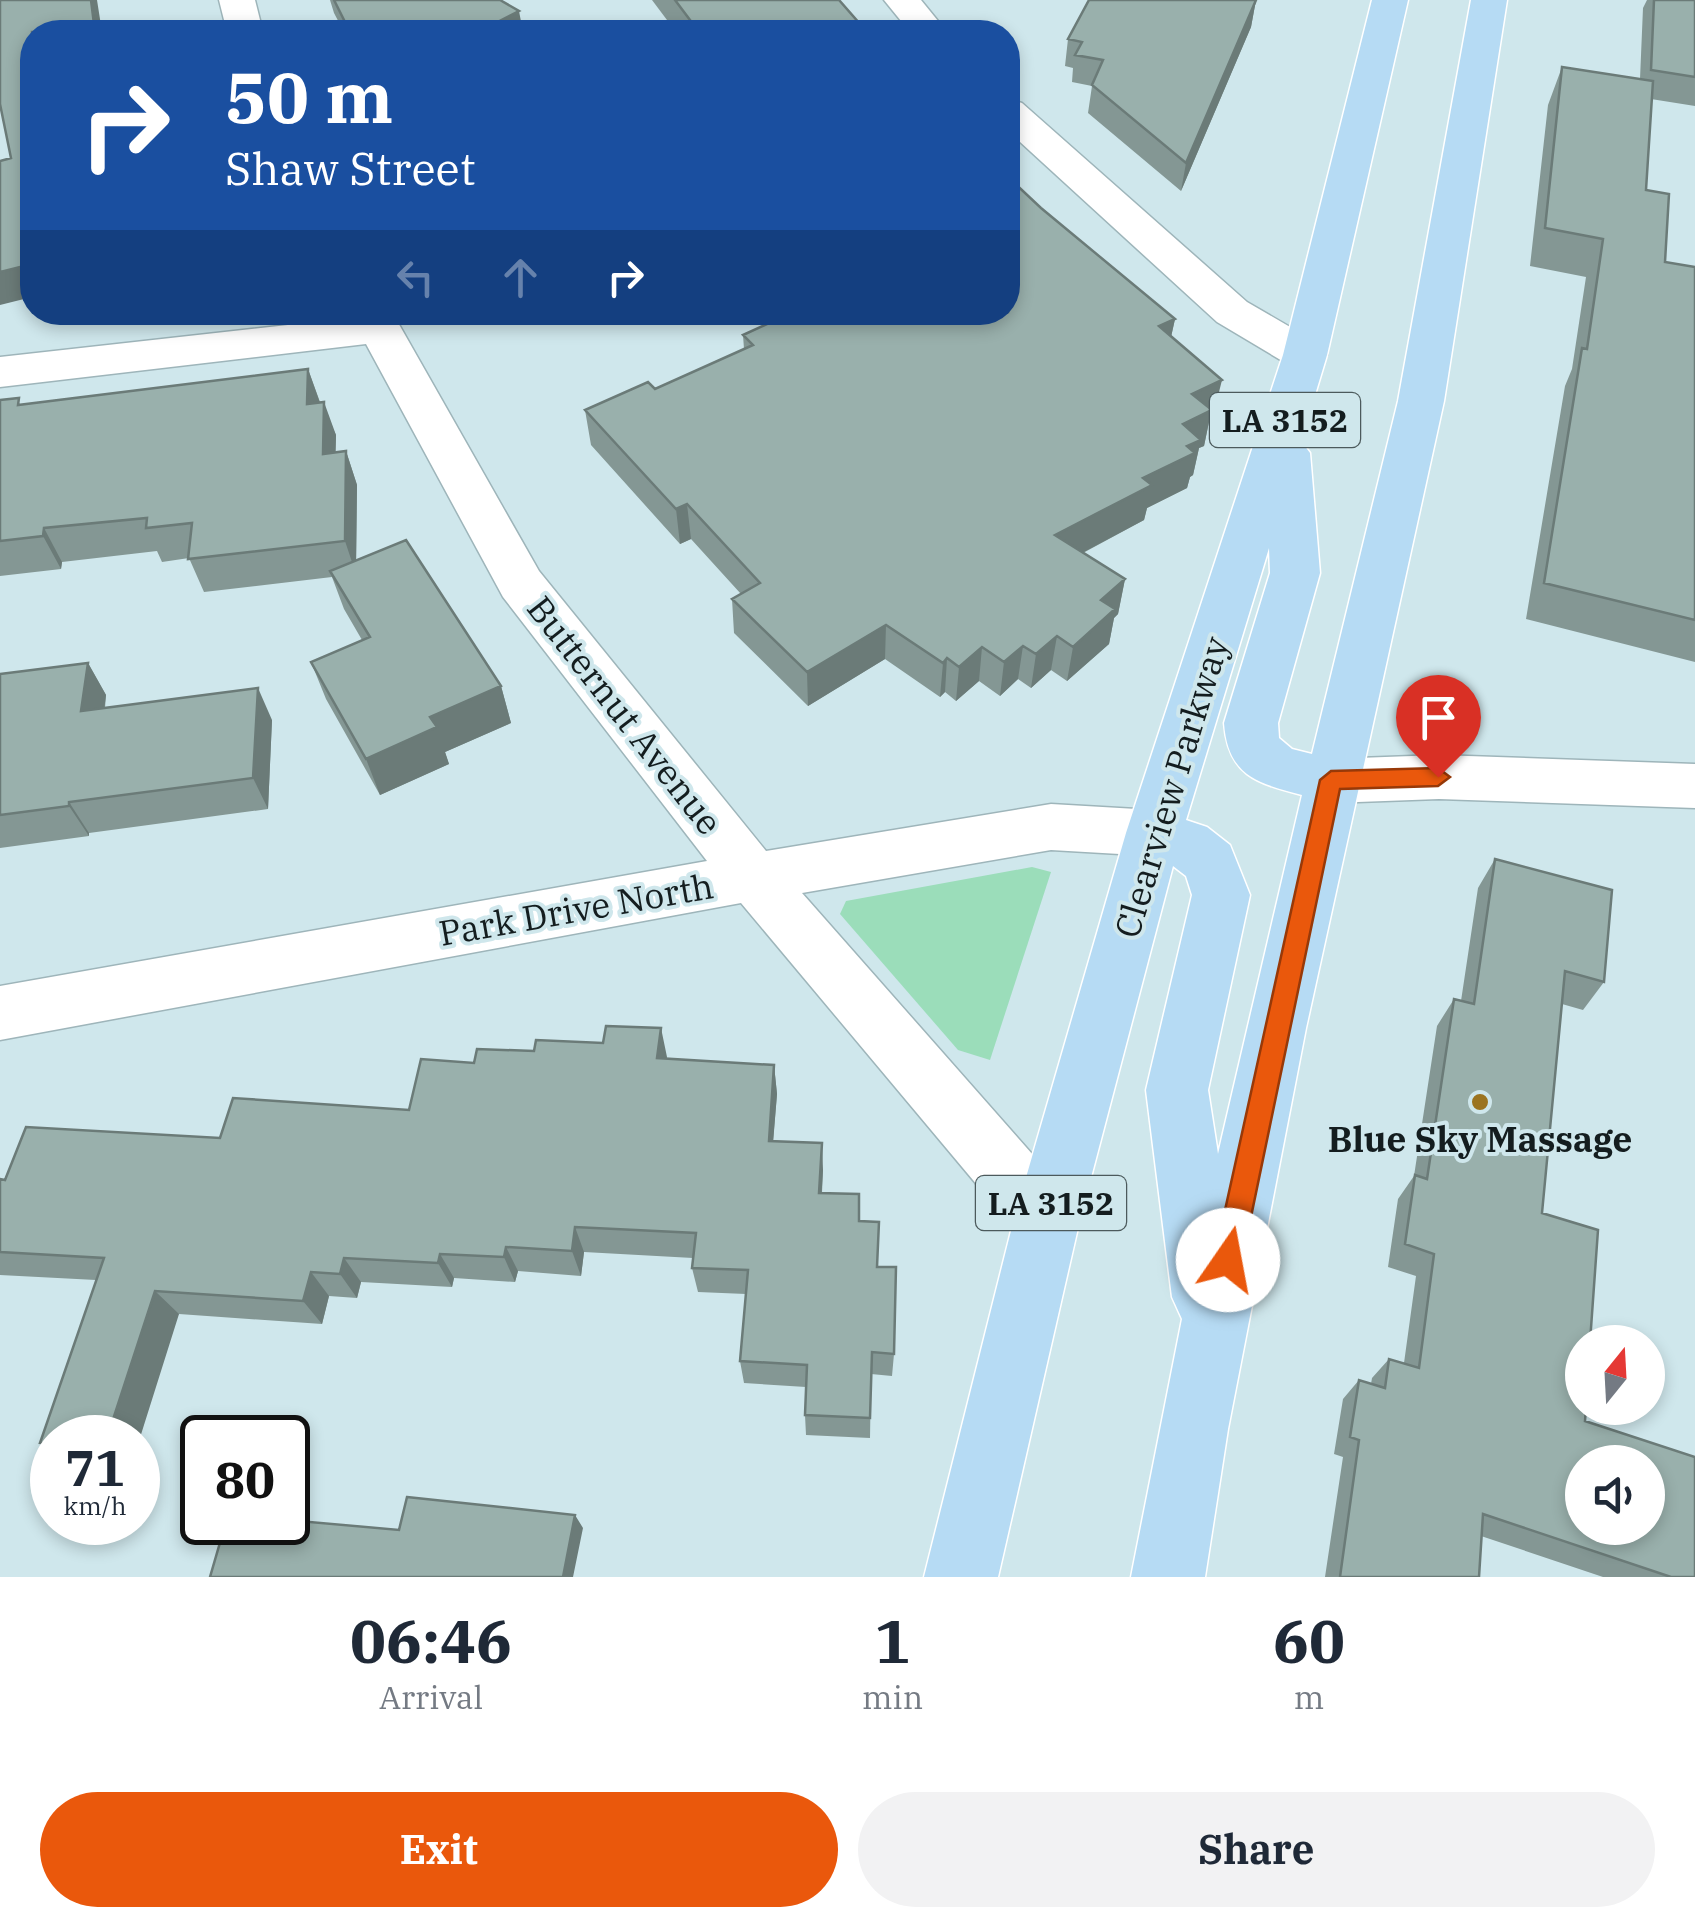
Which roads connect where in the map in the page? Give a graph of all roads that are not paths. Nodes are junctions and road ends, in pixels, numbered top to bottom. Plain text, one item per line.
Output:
1 (902, 0) edge
2 (1390, 0) edge
3 (1489, 0) edge
4 (919, 20) edge
5 (1020, 123) edge
6 (338, 325) edge
7 (377, 325) edge
8 (1305, 355) junction
9 (0, 372) edge
10 (1285, 420) junction
11 (1331, 780) junction
12 (1695, 786) edge
13 (1154, 833) junction
14 (752, 877) junction
15 (0, 1013) edge
16 (1047, 1219) junction
17 (1212, 1338) junction
18 (961, 1577) edge
19 (1168, 1577) edge

1 - 4 street
2 - 8 highway, Clearview Parkway / LA 3152
3 - 11 highway, LA 3152
5 - 8 street
6 - 9 street
7 - 14 street, Butternut Avenue
8 - 10 highway, Clearview Parkway / LA 3152
10 - 11 highway
10 - 13 highway, Clearview Parkway / LA 3152
11 - 12 street
11 - 17 highway, LA 3152
13 - 14 street, Park Drive North
13 - 16 highway, Clearview Parkway / LA 3152
13 - 17 highway
14 - 15 street, Park Drive North
14 - 16 street, Butternut Avenue
16 - 18 highway, Clearview Parkway / LA 3152
17 - 19 highway, LA 3152

